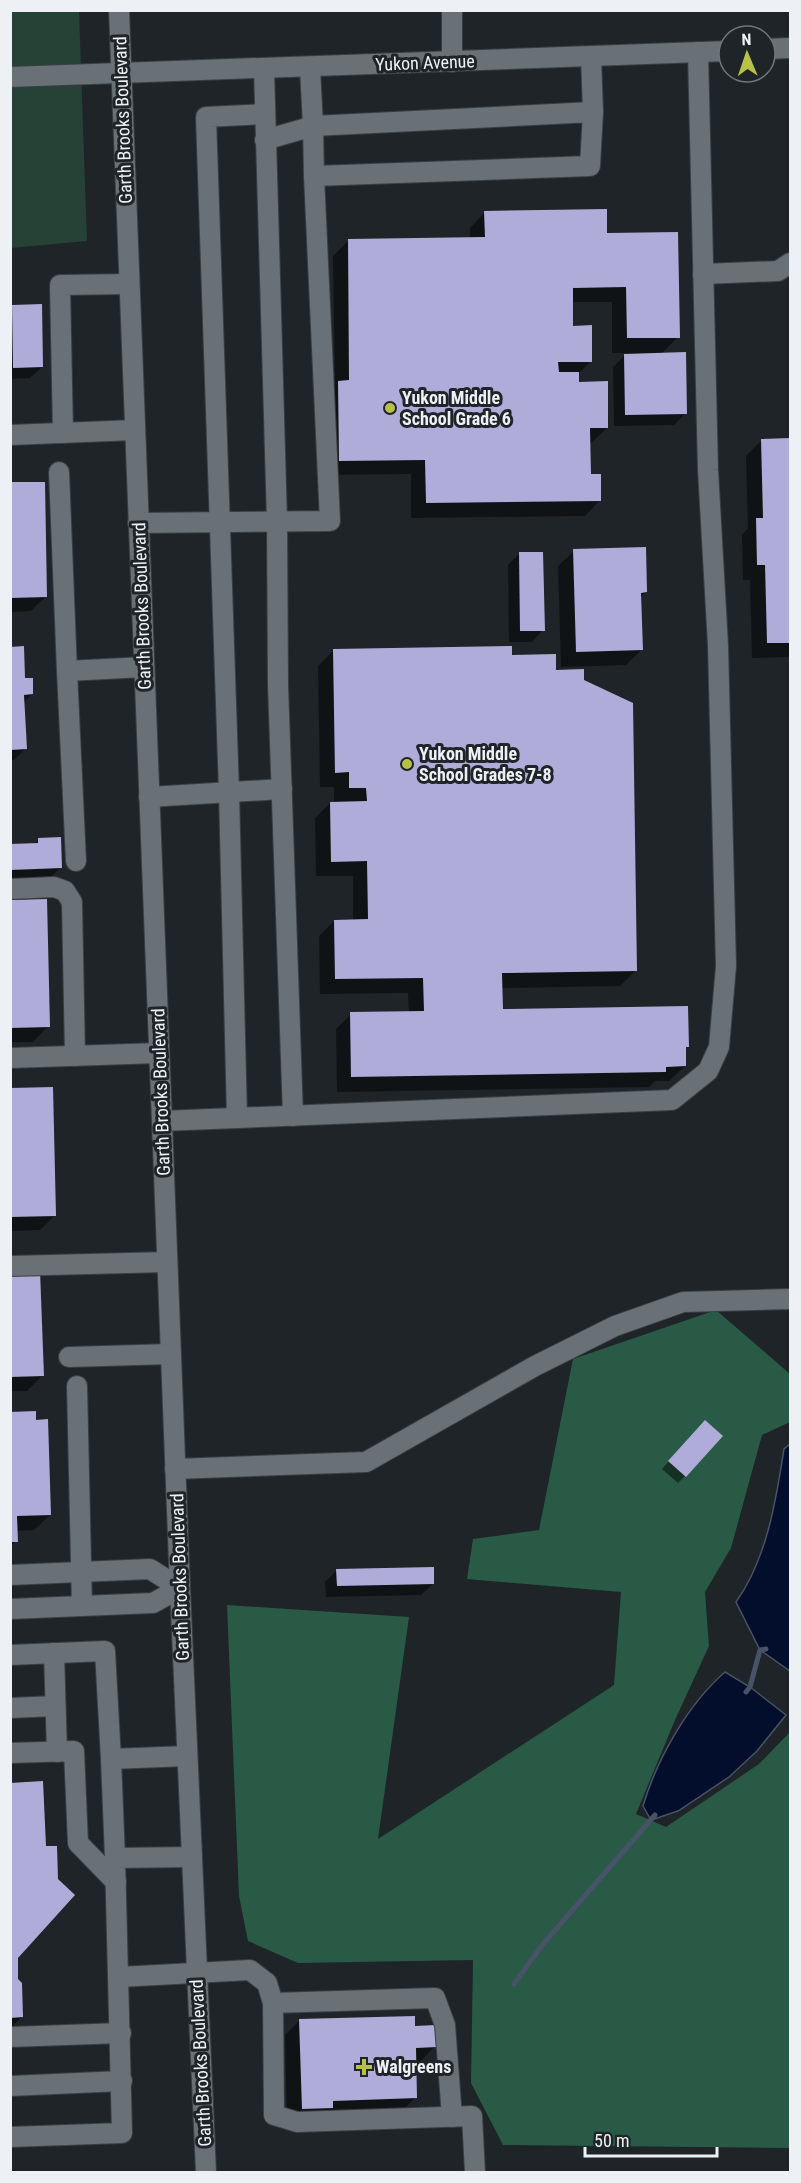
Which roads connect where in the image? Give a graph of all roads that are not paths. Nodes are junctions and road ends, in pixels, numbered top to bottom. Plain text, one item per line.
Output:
1 (119, 10) edge
2 (452, 10) edge
3 (717, 51) edge
4 (698, 52) junction
5 (591, 57) junction
6 (452, 62) junction
7 (310, 68) junction
8 (264, 69) junction
9 (121, 74) junction
10 (10, 78) edge
11 (593, 112) junction
12 (264, 114) junction
13 (314, 126) junction
14 (265, 140) junction
15 (314, 176) junction
16 (790, 263) edge
17 (703, 274) junction
18 (129, 284) junction
19 (135, 430) junction
20 (63, 433) junction
21 (10, 435) edge
22 (59, 472) dead end
23 (277, 521) junction
24 (218, 522) junction
25 (138, 523) junction
26 (144, 667) junction
27 (67, 671) junction
28 (282, 789) junction
29 (229, 792) junction
30 (149, 797) junction
31 (76, 861) dead end
32 (10, 889) edge
33 (159, 1053) junction
34 (75, 1056) junction
35 (10, 1058) edge
36 (293, 1116) junction
37 (237, 1118) junction
38 (162, 1122) junction
39 (167, 1262) junction
40 (10, 1266) edge
41 (790, 1299) edge
42 (171, 1354) junction
43 (69, 1358) dead end
44 (77, 1386) dead end
45 (175, 1469) junction
46 (82, 1572) junction
47 (10, 1575) edge
48 (180, 1588) junction
49 (82, 1606) junction
50 (10, 1609) edge
51 (54, 1653) junction
52 (10, 1655) edge
53 (55, 1706) junction
54 (10, 1708) edge
55 (57, 1752) junction
56 (10, 1753) edge
57 (187, 1756) junction
58 (111, 1759) junction
59 (192, 1857) junction
60 (115, 1858) junction
61 (116, 1882) junction
62 (197, 1973) junction
63 (119, 1977) junction
64 (273, 2003) junction
65 (121, 2033) junction
66 (10, 2037) edge
67 (122, 2081) junction
68 (10, 2086) edge
69 (452, 2117) junction
70 (10, 2137) edge
71 (206, 2172) edge
72 (475, 2172) edge

1 - 9 street, Garth Brooks Boulevard
2 - 6 street
3 - 4 street, Yukon Avenue
4 - 5 street, Yukon Avenue
4 - 17 street
5 - 6 street, Yukon Avenue
5 - 11 street
6 - 7 street, Yukon Avenue
7 - 8 street, Yukon Avenue
7 - 13 street
8 - 9 street, Yukon Avenue
8 - 12 street
9 - 10 street, Yukon Avenue
9 - 18 street, Garth Brooks Boulevard
11 - 13 street
11 - 15 street
12 - 14 street
12 - 24 street
13 - 14 street
13 - 15 street
14 - 23 street
15 - 23 street
16 - 17 street
17 - 36 street
18 - 19 street, Garth Brooks Boulevard
18 - 20 street
19 - 20 street
19 - 25 street, Garth Brooks Boulevard
20 - 21 street
22 - 27 street
23 - 24 street
23 - 28 street
24 - 25 street
24 - 29 street
25 - 26 street, Garth Brooks Boulevard
26 - 27 street
26 - 30 street, Garth Brooks Boulevard
27 - 31 street
28 - 29 street
28 - 36 street
29 - 30 street
29 - 37 street
30 - 33 street, Garth Brooks Boulevard
32 - 34 street
33 - 34 street
33 - 38 street, Garth Brooks Boulevard
34 - 35 street
36 - 37 street
37 - 38 street
38 - 39 street, Garth Brooks Boulevard
39 - 40 street
39 - 42 street, Garth Brooks Boulevard
41 - 45 street
42 - 43 street
42 - 45 street, Garth Brooks Boulevard
44 - 46 street
45 - 48 street, Garth Brooks Boulevard
46 - 47 street
46 - 48 street
46 - 49 street
48 - 49 street
48 - 57 street, Garth Brooks Boulevard
49 - 50 street
51 - 52 street
51 - 53 street
51 - 58 street
53 - 54 street
53 - 55 street
55 - 56 street
55 - 61 street
57 - 58 street
57 - 59 street, Garth Brooks Boulevard
58 - 60 street
59 - 60 street
59 - 62 street, Garth Brooks Boulevard
60 - 61 street
61 - 63 street
62 - 63 street
62 - 64 street
62 - 71 street, Garth Brooks Boulevard
63 - 65 street
64 - 69 street
64 - 69 street
65 - 66 street
65 - 67 street
67 - 68 street
67 - 70 street
69 - 72 street

